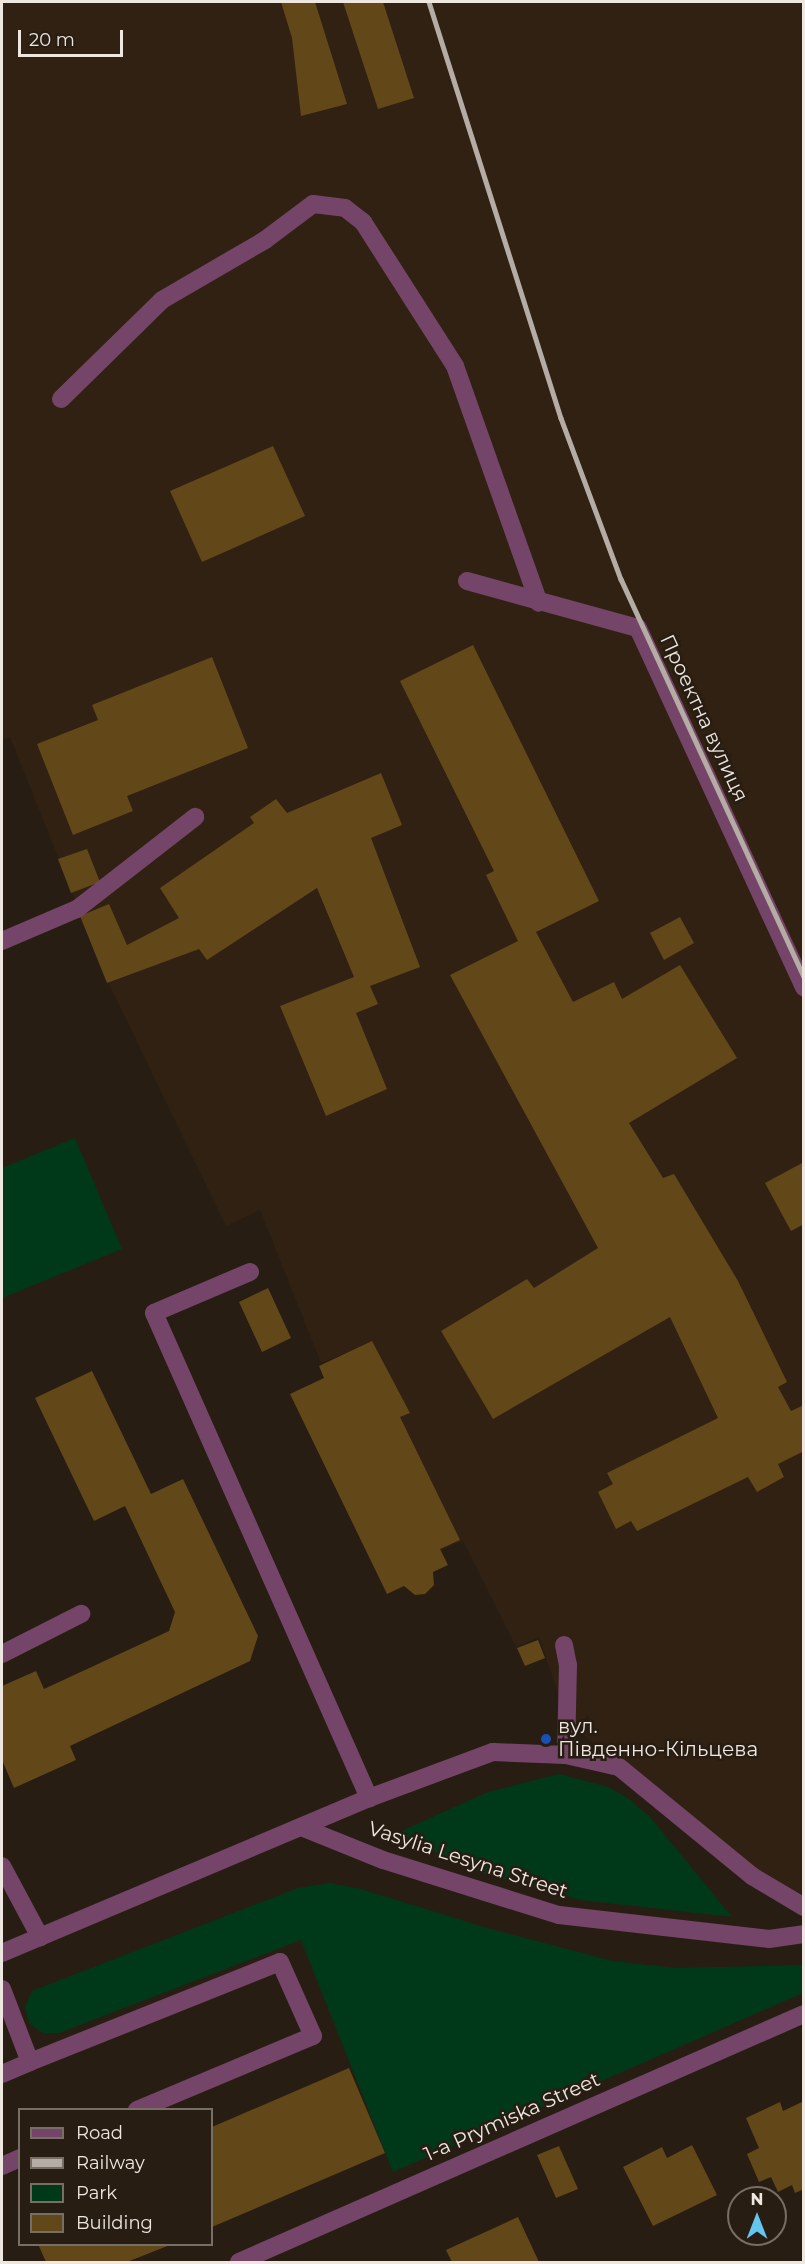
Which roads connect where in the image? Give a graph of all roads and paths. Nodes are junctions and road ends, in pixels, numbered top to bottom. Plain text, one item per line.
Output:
1 (61, 399) dead end
2 (467, 581) dead end
3 (539, 603) junction
4 (195, 817) dead end
5 (2, 941) edge
6 (804, 988) edge
7 (250, 1272) dead end
8 (81, 1614) dead end
9 (564, 1645) dead end
10 (2, 1654) edge
11 (566, 1755) junction
12 (369, 1798) junction
13 (302, 1827) junction
14 (2, 1866) edge
15 (804, 1907) edge
16 (804, 1934) edge
17 (40, 1937) junction
18 (2, 1953) edge
19 (2, 1989) edge
20 (804, 2014) edge
21 (30, 2062) junction
22 (2, 2074) edge
23 (138, 2108) edge
24 (18, 2159) edge
25 (2, 2166) edge
26 (239, 2262) edge

1 - 3 street
2 - 3 street, Проектна вулиця
3 - 6 street, Проектна вулиця
4 - 5 street
7 - 12 street
8 - 10 street
9 - 11 street
11 - 12 street, Vasylia Lesyna Street
11 - 15 street, Vasylia Lesyna Street
12 - 13 street, Vasylia Lesyna Street
13 - 16 street, Vasylia Lesyna Street
13 - 17 street, Vasylia Lesyna Street
14 - 17 street
17 - 18 street, Vasylia Lesyna Street
19 - 21 street
20 - 26 street, 1-a Prymiska Street
21 - 22 street
21 - 23 street
24 - 25 street

